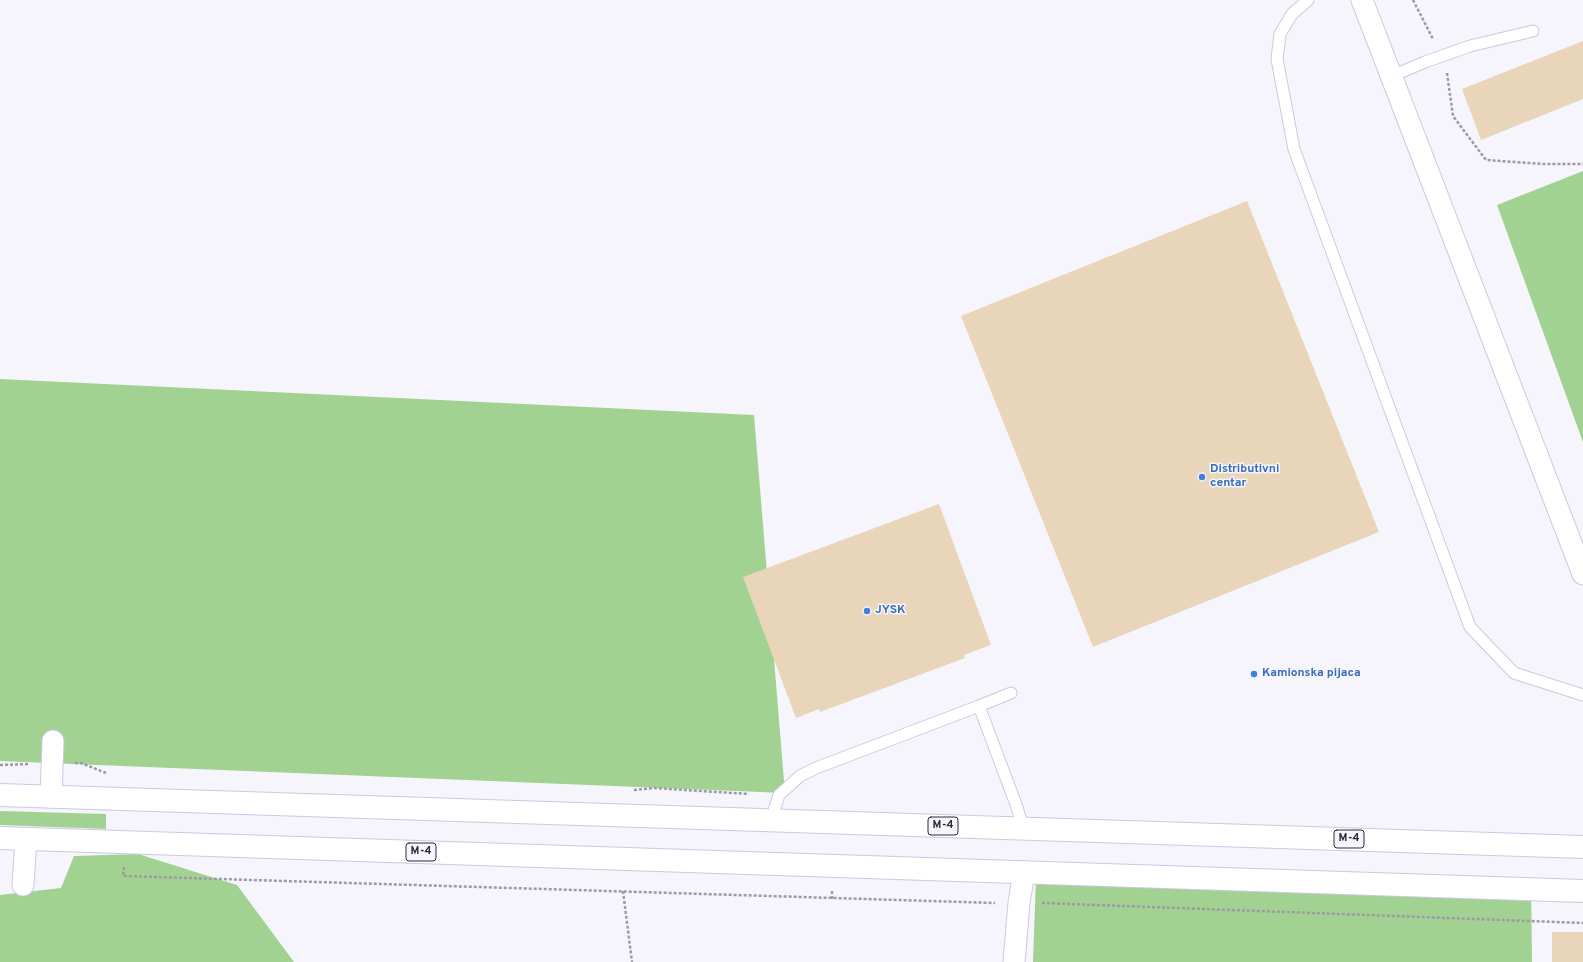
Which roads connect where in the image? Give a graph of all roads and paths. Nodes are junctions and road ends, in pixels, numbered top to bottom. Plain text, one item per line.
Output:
1 (1308, 0) edge
2 (1362, 0) edge
3 (1413, 0) edge
4 (1533, 32) dead end
5 (1442, 57) junction
6 (1392, 76) junction
7 (1583, 164) edge
8 (1583, 574) edge
9 (1011, 693) dead end
10 (1583, 695) edge
11 (979, 706) junction
12 (53, 741) dead end
13 (10, 764) dead end
14 (0, 765) edge
15 (654, 788) dead end
16 (0, 795) edge
17 (779, 795) junction
18 (51, 797) junction
19 (771, 820) junction
20 (1023, 828) junction
21 (0, 838) edge
22 (26, 839) junction
23 (1583, 847) edge
24 (1024, 872) junction
25 (123, 876) dead end
26 (23, 885) dead end
27 (623, 891) junction
28 (1583, 891) edge
29 (1040, 903) dead end
30 (999, 904) dead end
31 (1583, 923) edge
32 (632, 962) edge
33 (1014, 962) edge

1 - 10 lane
2 - 6 street
3 - 5 path
4 - 5 lane
5 - 6 lane
5 - 7 path
6 - 8 street
9 - 11 lane
11 - 17 lane
11 - 20 lane
12 - 18 street
13 - 14 path
15 - 17 path
16 - 18 main road, M-4
17 - 19 lane
18 - 19 main road, M-4
19 - 20 main road, M-4
20 - 23 main road, M-4
21 - 22 main road, M-4
22 - 24 main road, M-4
22 - 26 street
24 - 28 main road, M-4
24 - 33 street
25 - 27 path
27 - 30 path
27 - 32 path
29 - 31 path

